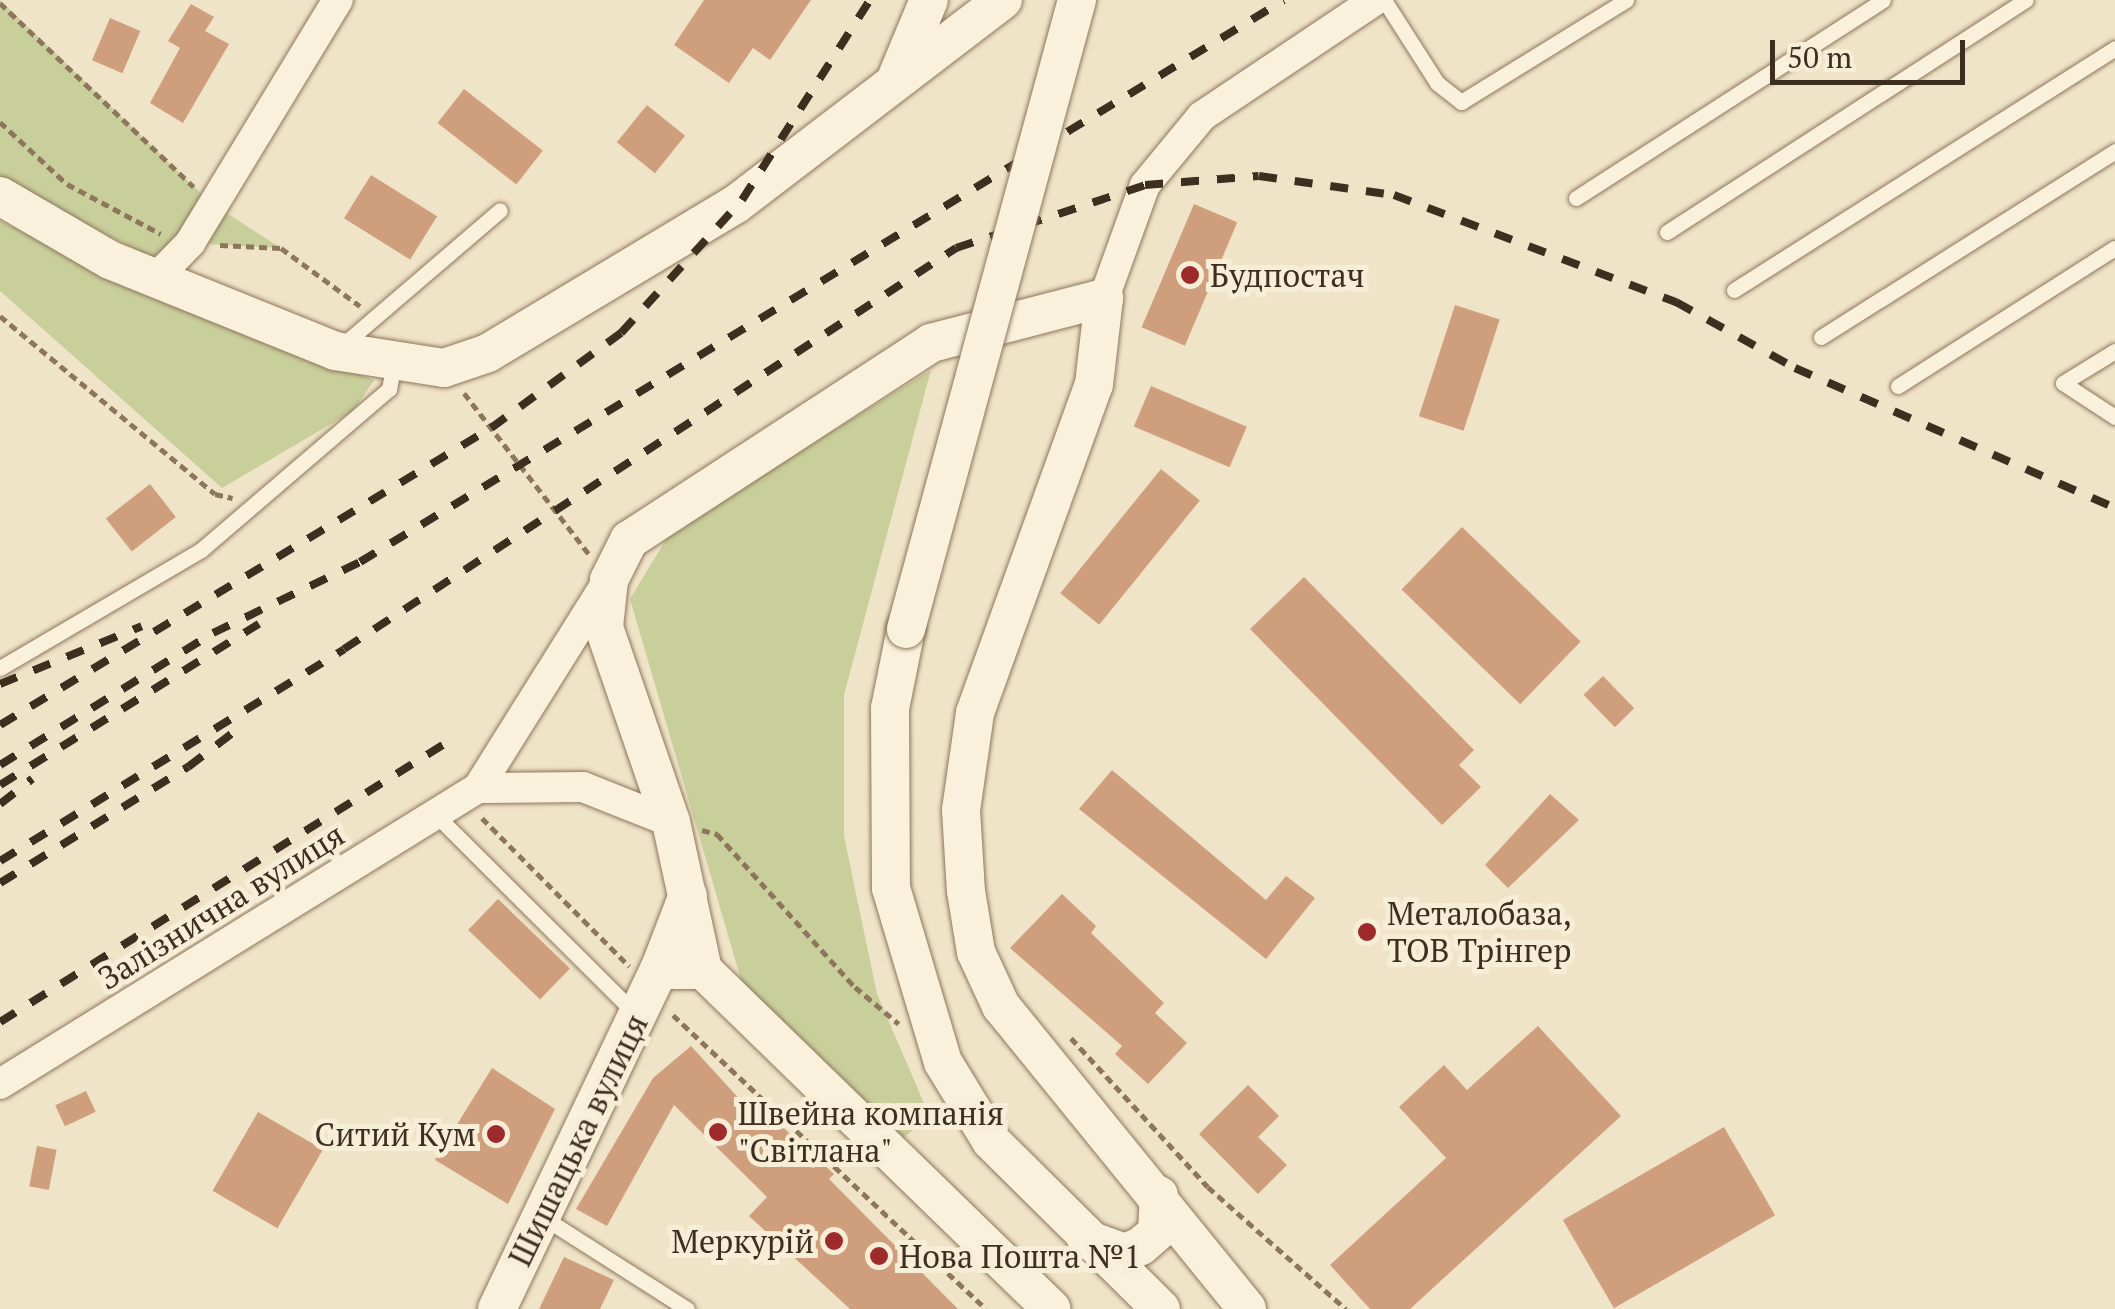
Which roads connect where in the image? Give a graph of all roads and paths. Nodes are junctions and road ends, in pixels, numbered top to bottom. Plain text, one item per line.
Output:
1 (338, 0) edge
2 (929, 0) edge
3 (1003, 0) edge
4 (1077, 0) edge
5 (1376, 0) edge
6 (1384, 0) edge
7 (1626, 0) edge
8 (1883, 0) edge
9 (2026, 0) edge
10 (0, 3) edge
11 (2115, 48) edge
12 (897, 76) junction
13 (2115, 150) edge
14 (0, 196) edge
15 (1576, 198) dead end
16 (211, 203) junction
17 (500, 210) dead end
18 (1667, 232) dead end
19 (2115, 248) edge
20 (156, 278) junction
21 (1734, 290) dead end
22 (1104, 298) junction
23 (0, 316) edge
24 (1822, 337) dead end
25 (335, 351) junction
26 (2115, 351) edge
27 (394, 364) junction
28 (444, 368) junction
29 (1898, 386) dead end
30 (2115, 417) edge
31 (255, 504) junction
32 (609, 580) junction
33 (0, 668) edge
34 (470, 793) junction
35 (436, 814) junction
36 (671, 822) junction
37 (688, 895) junction
38 (703, 970) junction
39 (649, 991) junction
40 (1067, 1034) dead end
41 (943, 1062) junction
42 (0, 1084) edge
43 (1160, 1196) junction
44 (541, 1216) junction
45 (1082, 1237) junction
46 (497, 1309) edge
47 (687, 1309) edge
48 (986, 1309) edge
49 (1051, 1309) edge
50 (1161, 1309) edge
51 (1247, 1309) edge
52 (1346, 1309) edge

1 - 16 street
2 - 12 street
3 - 12 street
4 - 41 street, bridge
5 - 22 street
6 - 7 lane
8 - 15 lane
9 - 18 lane
10 - 16 path
11 - 21 lane
12 - 28 street
13 - 24 lane
14 - 20 street
16 - 20 street
17 - 25 lane
19 - 29 lane
20 - 25 street
22 - 32 street
22 - 43 street
23 - 31 path
25 - 27 street
26 - 30 lane
27 - 28 street
27 - 31 lane
28 - 32 path
31 - 33 lane
32 - 34 street, Залізнична вулиця
32 - 36 street
34 - 35 street, Залізнична вулиця
34 - 36 street
34 - 39 path
35 - 39 lane
35 - 42 street, Залізнична вулиця
36 - 37 street
36 - 41 path
37 - 38 street
37 - 39 street, Шишацька вулиця
38 - 39 street
38 - 49 street
39 - 44 street, Шишацька вулиця
39 - 48 path
40 - 52 path
41 - 45 street
43 - 45 street
43 - 51 street
44 - 46 street, Шишацька вулиця
44 - 47 lane
45 - 50 street

